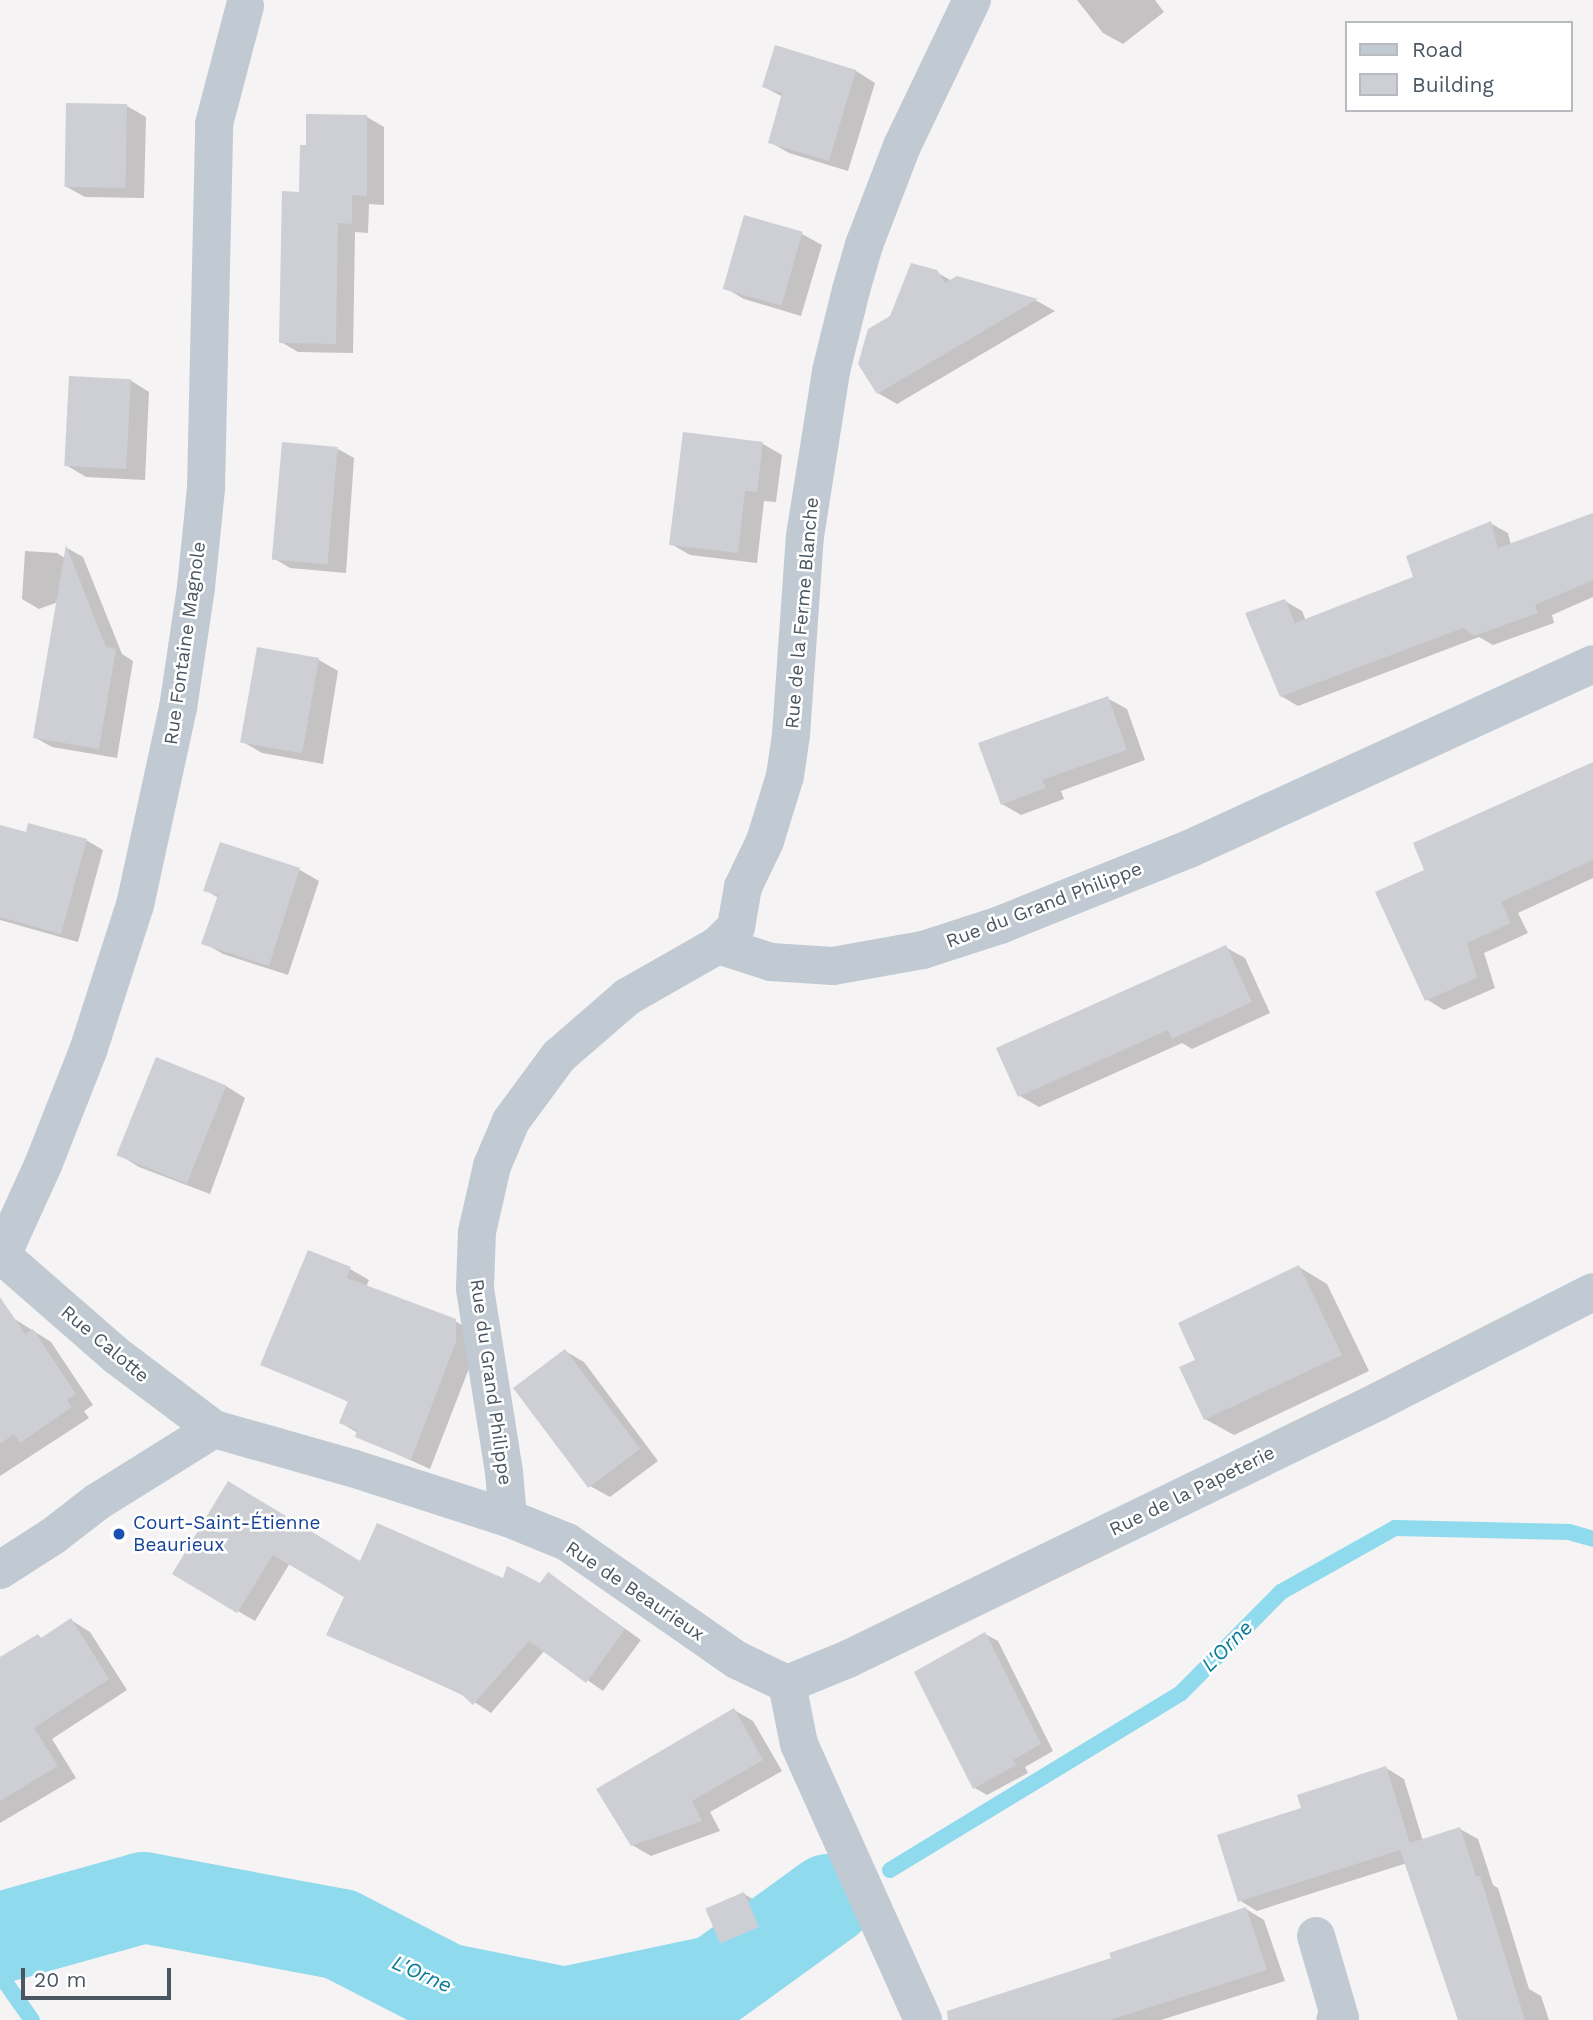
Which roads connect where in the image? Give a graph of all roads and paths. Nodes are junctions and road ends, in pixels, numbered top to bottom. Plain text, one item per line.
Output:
1 (972, 0) edge
2 (245, 6) dead end
3 (1593, 664) edge
4 (718, 944) junction
5 (1, 1254) edge
6 (1593, 1292) edge
7 (214, 1429) junction
8 (508, 1518) junction
9 (0, 1570) edge
10 (787, 1684) junction
11 (1316, 1936) dead end
12 (923, 2020) edge
13 (1335, 2020) edge

1 - 4 street, Rue de la Ferme Blanche
2 - 5 street, Rue Fontaine Magnole
3 - 4 street, Rue du Grand Philippe
4 - 8 street, Rue du Grand Philippe
5 - 7 street, Rue Calotte
6 - 10 street, Rue de la Papeterie
7 - 8 street, Rue de Beaurieux
7 - 9 street
8 - 10 street, Rue de Beaurieux
10 - 12 street
11 - 13 street

